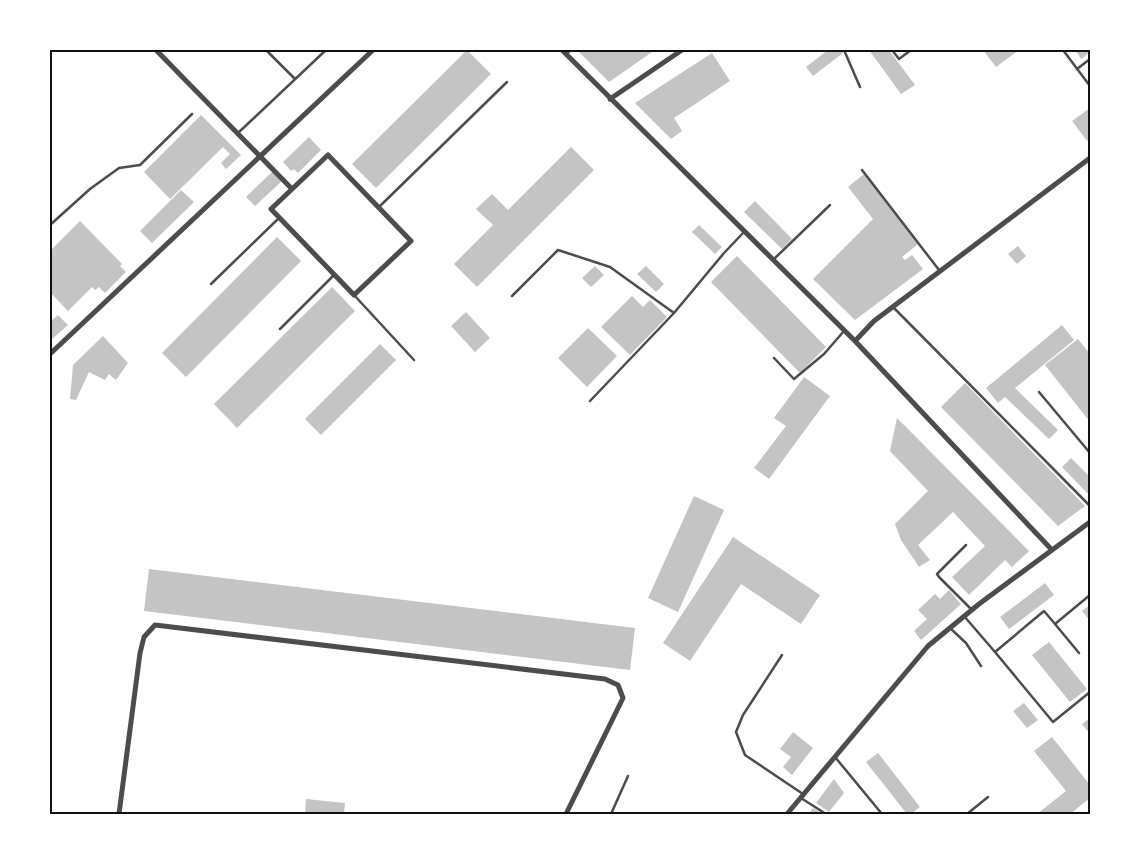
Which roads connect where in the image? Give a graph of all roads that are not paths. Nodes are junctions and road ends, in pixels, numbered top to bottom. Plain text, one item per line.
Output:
1 (156, 50) edge
2 (266, 50) edge
3 (326, 50) edge
4 (373, 50) edge
5 (572, 50) edge
6 (682, 50) edge
7 (844, 50) edge
8 (892, 50) edge
9 (911, 50) edge
10 (1063, 50) edge
11 (564, 52) edge
12 (1090, 59) edge
13 (1077, 69) junction
14 (295, 79) junction
15 (507, 82) dead end
16 (1090, 86) edge
17 (860, 87) dead end
18 (610, 98) junction
19 (192, 114) dead end
20 (238, 134) junction
21 (260, 156) junction
22 (1090, 158) edge
23 (862, 170) dead end
24 (292, 189) junction
25 (830, 205) dead end
26 (379, 207) junction
27 (279, 218) junction
28 (50, 225) edge
29 (745, 232) junction
30 (773, 260) junction
31 (940, 272) junction
32 (334, 275) junction
33 (211, 284) dead end
34 (354, 296) junction
35 (512, 296) dead end
36 (893, 307) junction
37 (674, 313) junction
38 (280, 329) dead end
39 (844, 331) junction
40 (855, 341) junction
41 (50, 354) edge
42 (774, 358) dead end
43 (414, 360) dead end
44 (1039, 392) dead end
45 (590, 401) dead end
46 (1090, 453) edge
47 (1090, 506) edge
48 (1090, 522) edge
49 (966, 545) dead end
50 (1052, 550) junction
51 (1090, 595) edge
52 (972, 610) junction
53 (964, 616) junction
54 (1055, 624) junction
55 (950, 628) junction
56 (995, 652) junction
57 (1079, 653) dead end
58 (782, 656) dead end
59 (981, 666) dead end
60 (1090, 692) edge
61 (835, 757) junction
62 (628, 776) dead end
63 (802, 796) junction
64 (988, 797) dead end
65 (119, 814) edge
66 (566, 814) edge
67 (611, 814) edge
68 (787, 814) edge
69 (826, 814) edge
70 (882, 814) edge
71 (967, 814) edge

1 - 20 street
2 - 14 lane
3 - 14 lane
4 - 21 street
5 - 11 lane
6 - 18 street
7 - 17 lane
8 - 9 lane
10 - 13 lane
11 - 18 street
12 - 13 lane
13 - 16 lane
14 - 20 lane
15 - 26 lane
18 - 29 street
19 - 28 lane
20 - 21 street
21 - 24 street
21 - 41 street
22 - 31 street
23 - 31 lane
24 - 26 street
24 - 27 street
25 - 30 lane
26 - 34 street
27 - 32 street
27 - 33 lane
29 - 30 street
29 - 37 lane
30 - 39 street
31 - 36 street
32 - 34 street
32 - 38 lane
34 - 43 lane
35 - 37 lane
36 - 40 street
36 - 47 lane
37 - 45 lane
39 - 40 street
39 - 42 lane
40 - 50 street
44 - 46 lane
48 - 50 street
49 - 52 lane
50 - 52 street
51 - 54 lane
52 - 53 street
53 - 55 street
53 - 56 lane
54 - 56 lane
54 - 57 lane
55 - 59 lane
55 - 61 street
56 - 60 lane
58 - 63 lane
61 - 63 street
61 - 70 lane
62 - 67 lane
63 - 68 street
63 - 69 lane
64 - 71 lane
65 - 66 street

